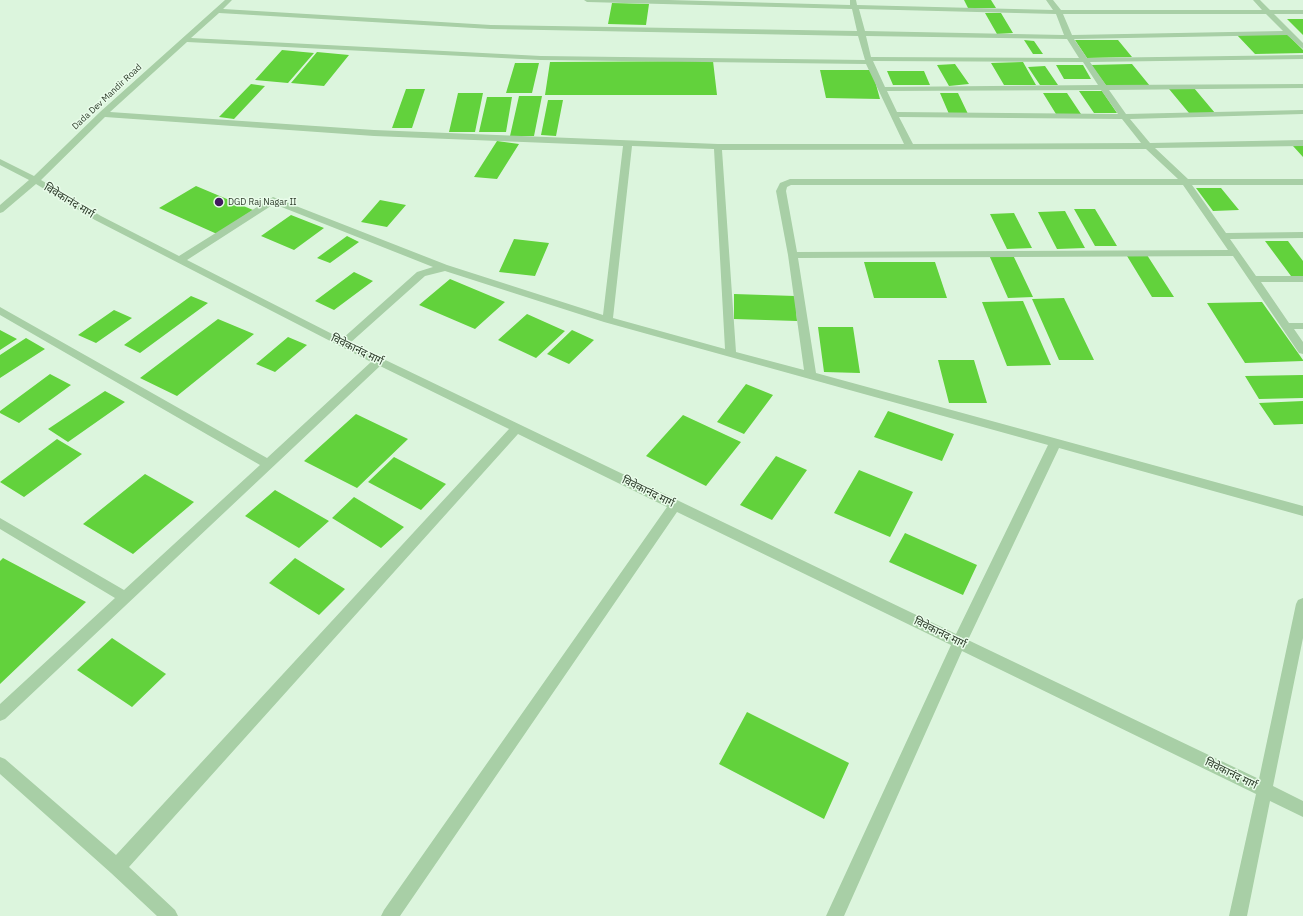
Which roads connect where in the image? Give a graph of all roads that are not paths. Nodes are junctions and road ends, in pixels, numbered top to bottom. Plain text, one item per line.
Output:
1 (229, 0) edge
2 (587, 0) edge
3 (1049, 0) edge
4 (1256, 0) edge
5 (853, 4) edge
6 (218, 11) junction
7 (1059, 12) junction
8 (1268, 12) junction
9 (1303, 12) edge
10 (1289, 33) junction
11 (861, 34) junction
12 (1069, 37) junction
13 (185, 40) junction
14 (1303, 47) edge
15 (1303, 57) edge
16 (869, 60) junction
17 (1084, 60) junction
18 (1303, 86) edge
19 (881, 89) junction
20 (1103, 89) junction
21 (1303, 112) edge
22 (103, 114) junction
23 (894, 114) junction
24 (1124, 117) junction
25 (628, 143) junction
26 (1303, 143) edge
27 (910, 146) junction
28 (1148, 146) junction
29 (718, 147) junction
30 (0, 162) edge
31 (35, 180) junction
32 (1186, 182) junction
33 (1303, 182) edge
34 (0, 210) edge
35 (1303, 235) edge
36 (1223, 236) junction
37 (1235, 253) junction
38 (793, 255) junction
39 (180, 260) junction
40 (446, 268) junction
41 (1253, 279) junction
42 (1303, 279) edge
43 (0, 310) edge
44 (608, 320) junction
45 (1287, 326) junction
46 (1303, 326) edge
47 (344, 344) junction
48 (1303, 350) edge
49 (731, 353) junction
50 (379, 361) junction
51 (811, 377) junction
52 (516, 429) junction
53 (1055, 444) junction
54 (268, 464) junction
55 (675, 505) junction
56 (1303, 511) edge
57 (0, 524) edge
58 (125, 597) junction
59 (1303, 604) edge
60 (959, 643) junction
61 (0, 714) edge
62 (0, 764) edge
63 (1263, 790) junction
64 (1303, 809) edge
65 (117, 867) junction
66 (169, 916) edge
67 (390, 916) edge
68 (835, 916) edge
69 (1238, 916) edge

1 - 6 street, Dada Dev Mandir Road
2 - 5 street
3 - 7 street
4 - 8 street
5 - 7 street
5 - 11 street
6 - 11 street
6 - 13 street, Dada Dev Mandir Road
7 - 8 street
7 - 12 street
8 - 9 street
8 - 10 street
10 - 12 street
10 - 14 street
11 - 12 street
11 - 16 street
12 - 17 street
13 - 16 street
13 - 22 street, Dada Dev Mandir Road
15 - 17 street
16 - 17 street
16 - 19 street
17 - 20 street
18 - 20 street
19 - 20 street
19 - 23 street
20 - 24 street
21 - 24 street
22 - 25 street
22 - 31 street, Dada Dev Mandir Road
23 - 24 street
23 - 27 street
24 - 28 street
25 - 29 street
25 - 44 street
26 - 28 street
27 - 28 street
27 - 29 street
28 - 32 street
29 - 49 street
30 - 31 street, विवेकानंद मार्ग
31 - 34 street, Dada Dev Mandir Road
31 - 39 street, विवेकानंद मार्ग
32 - 33 street
32 - 36 street
32 - 38 street
35 - 36 street
36 - 37 street
37 - 38 street
37 - 41 street
38 - 51 street
39 - 40 street
39 - 47 street, विवेकानंद मार्ग
40 - 44 street
40 - 47 street
41 - 42 street
41 - 45 street
43 - 54 street
44 - 49 street
45 - 46 street
45 - 48 street
47 - 50 street, विवेकानंद मार्ग
49 - 51 street
50 - 52 street, विवेकानंद मार्ग
50 - 54 street
51 - 53 street
52 - 55 street, विवेकानंद मार्ग
52 - 65 street
53 - 56 street
53 - 60 street
54 - 58 street
55 - 60 street, विवेकानंद मार्ग
55 - 67 street
57 - 58 street
58 - 61 street
59 - 63 street
60 - 63 street, विवेकानंद मार्ग
60 - 68 street
62 - 65 street
63 - 64 street, विवेकानंद मार्ग
63 - 69 street
65 - 66 street

